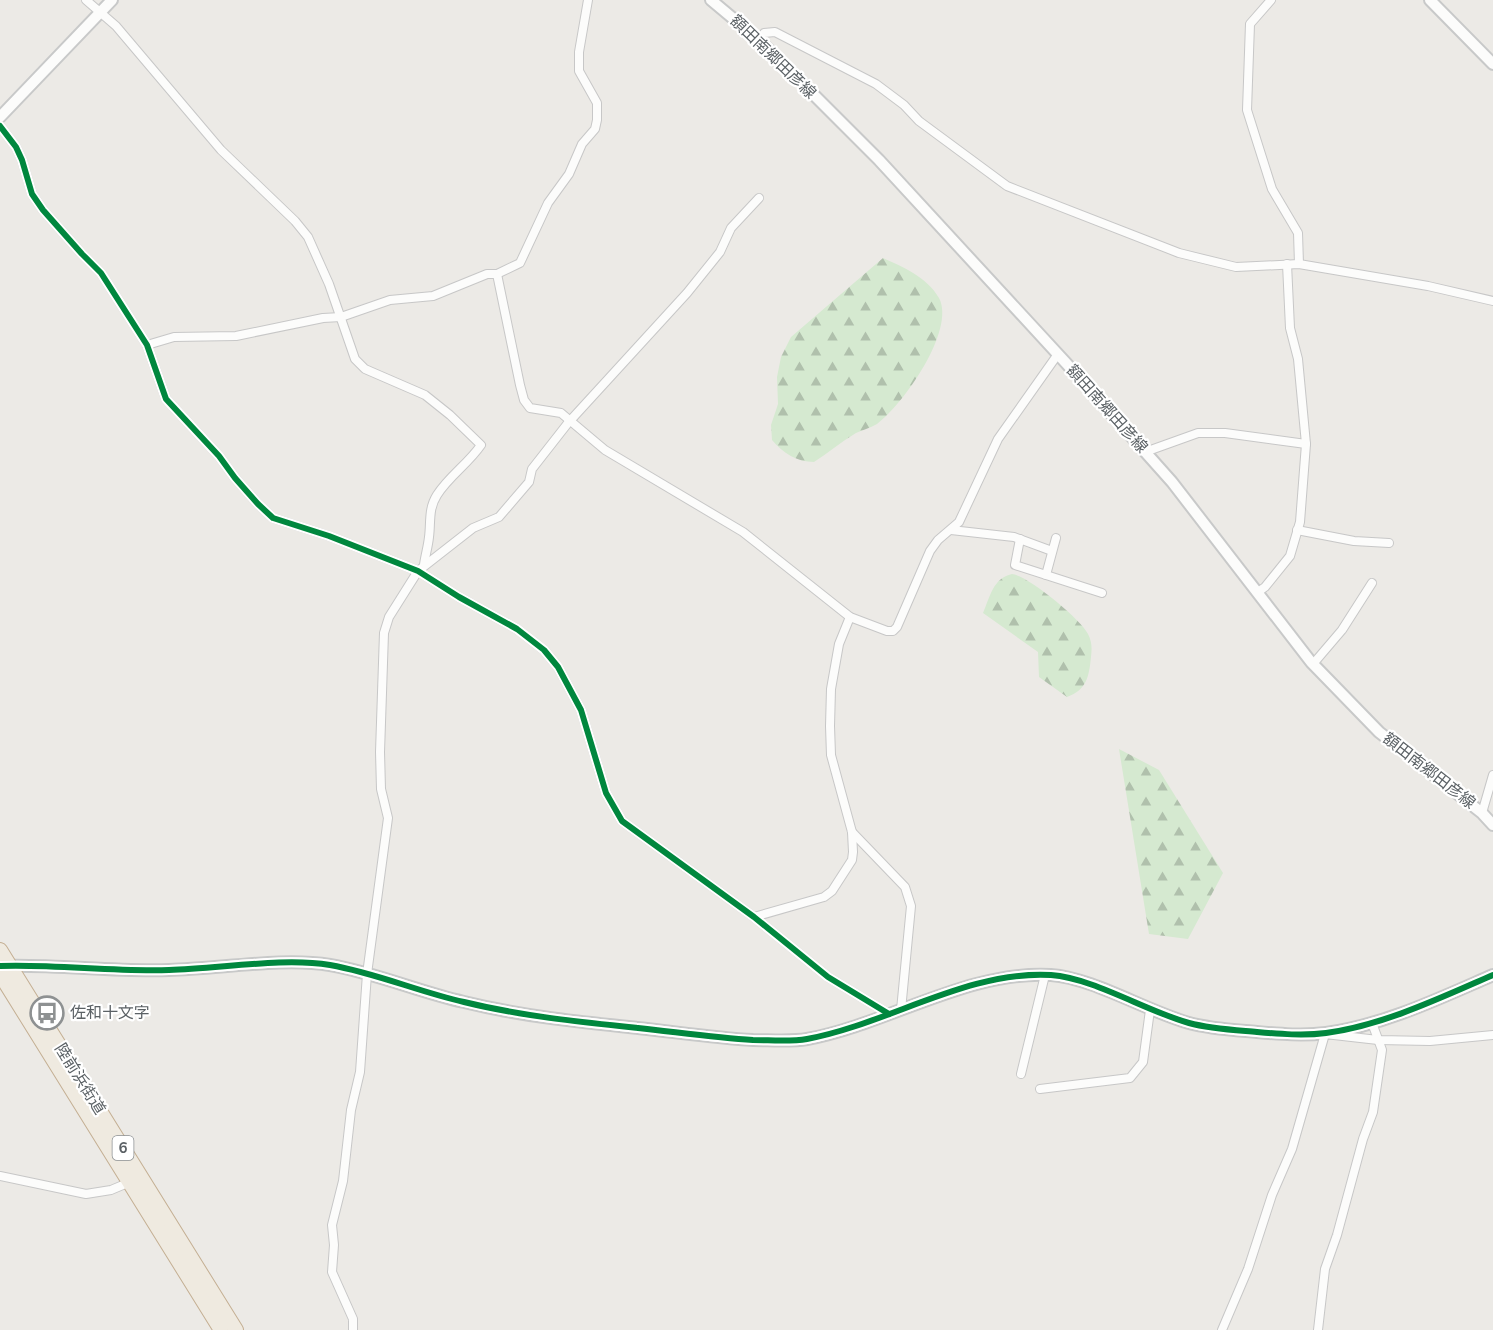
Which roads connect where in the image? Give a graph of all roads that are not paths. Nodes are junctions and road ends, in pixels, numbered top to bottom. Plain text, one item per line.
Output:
1 (86, 0) edge
2 (112, 0) edge
3 (588, 0) edge
4 (711, 0) edge
5 (1271, 0) edge
6 (1430, 0) edge
7 (100, 12) junction
8 (760, 41) junction
9 (1493, 64) edge
10 (0, 117) edge
11 (0, 126) edge
12 (759, 198) dead end
13 (1287, 264) junction
14 (1299, 264) junction
15 (497, 273) junction
16 (1493, 301) edge
17 (341, 317) junction
18 (147, 345) junction
19 (1058, 354) junction
20 (572, 421) junction
21 (1306, 444) junction
22 (1145, 452) junction
23 (951, 530) junction
24 (1297, 530) junction
25 (1056, 538) dead end
26 (1020, 539) junction
27 (1389, 543) dead end
28 (1052, 551) junction
29 (421, 568) junction
30 (1046, 575) junction
31 (1372, 583) dead end
32 (1258, 592) junction
33 (1102, 593) dead end
34 (850, 617) junction
35 (1313, 664) junction
36 (1493, 775) edge
37 (1482, 813) junction
38 (1493, 825) edge
39 (852, 832) junction
40 (754, 917) junction
41 (0, 950) edge
42 (3, 968) edge
43 (367, 974) junction
44 (1045, 975) junction
45 (1493, 975) edge
46 (901, 1010) junction
47 (1150, 1010) junction
48 (889, 1014) junction
49 (1372, 1023) junction
50 (1325, 1034) junction
51 (1493, 1035) edge
52 (1378, 1040) junction
53 (1021, 1074) dead end
54 (1040, 1089) dead end
55 (0, 1176) edge
56 (130, 1182) junction
57 (221, 1330) edge
58 (236, 1330) edge
59 (353, 1330) edge
60 (1222, 1330) edge
61 (1318, 1330) edge

1 - 7 street
2 - 7 street
3 - 15 street
4 - 8 street, 額田南郷田彦線
5 - 14 street
6 - 9 street
7 - 10 street
7 - 17 street
8 - 13 street
8 - 19 street, 額田南郷田彦線
11 - 18 street
12 - 20 street
13 - 14 street
13 - 21 street
14 - 16 street
15 - 17 street
15 - 20 street
17 - 18 street
17 - 29 street
18 - 29 street
19 - 22 street, 額田南郷田彦線
19 - 23 street
20 - 29 street
20 - 34 street
21 - 22 street
21 - 24 street
22 - 32 street, 額田南郷田彦線
23 - 26 street
23 - 34 street
24 - 27 street
24 - 32 street
25 - 28 street
26 - 28 street
26 - 30 street
28 - 30 street
29 - 40 street
29 - 43 street
30 - 33 street
31 - 35 street
32 - 35 street, 額田南郷田彦線
34 - 39 street
35 - 37 street, 額田南郷田彦線
36 - 37 street
37 - 38 street, 額田南郷田彦線
39 - 40 street
39 - 46 street
40 - 48 street
41 - 42 highway, 陸前浜街道 / 6
42 - 43 street
42 - 56 highway, 陸前浜街道 / 6
42 - 58 highway, 陸前浜街道 / 6
43 - 48 street
43 - 59 street
44 - 46 street
44 - 47 street
44 - 53 street
45 - 49 street
46 - 48 street
47 - 50 street
47 - 54 street
49 - 50 street
49 - 52 street
50 - 52 street
50 - 60 street
51 - 52 street
52 - 61 street
55 - 56 street
56 - 57 highway, 陸前浜街道 / 6

